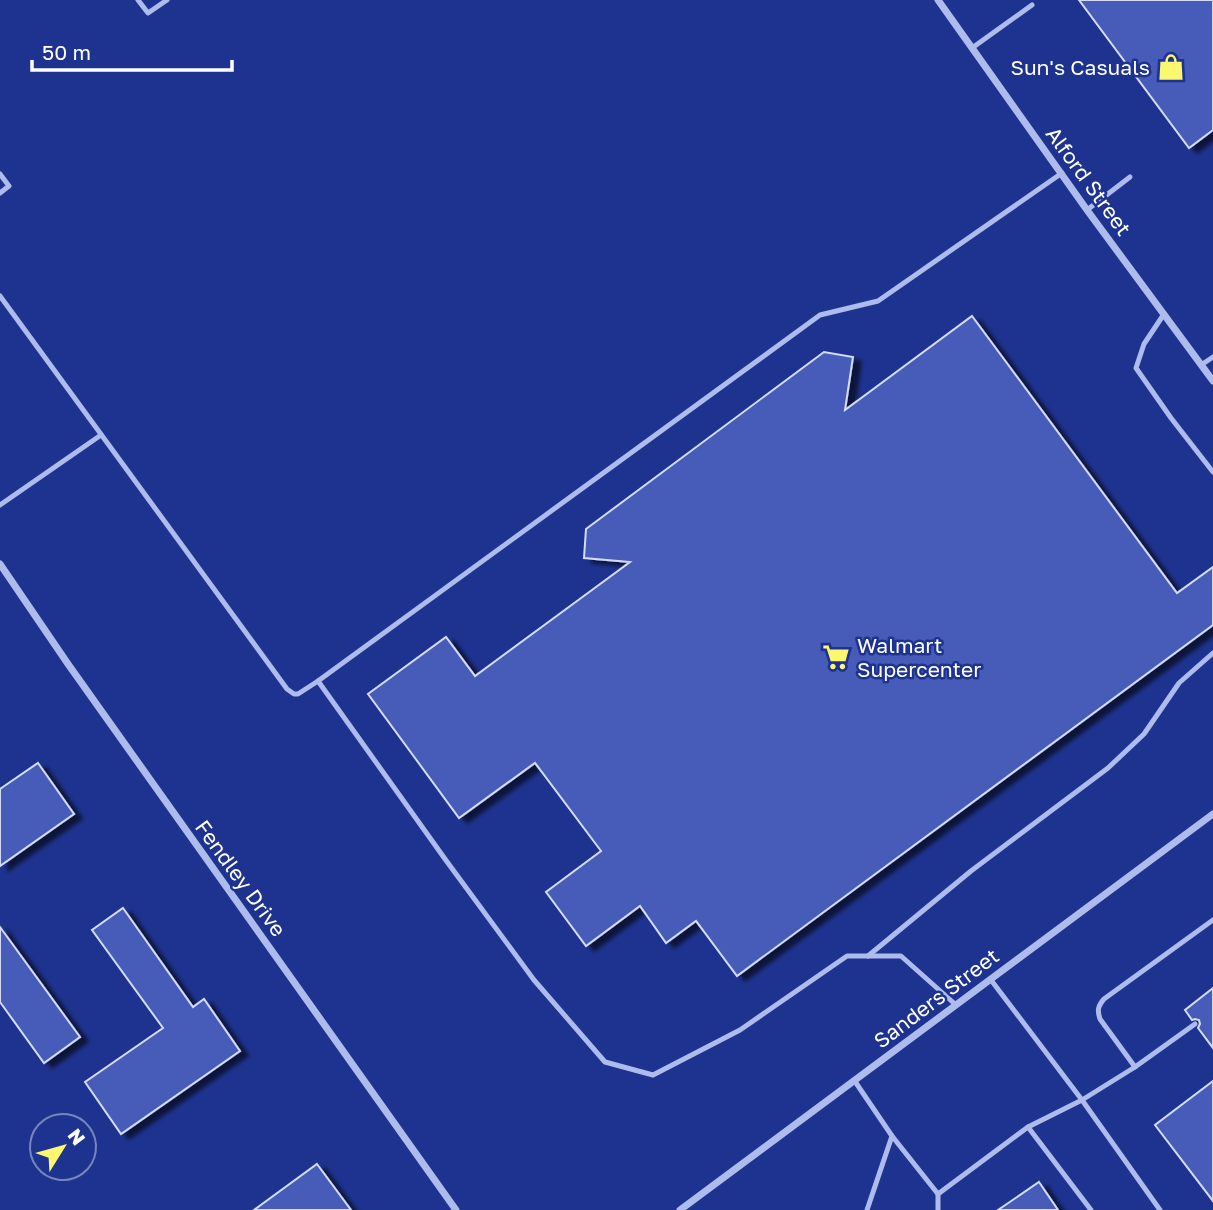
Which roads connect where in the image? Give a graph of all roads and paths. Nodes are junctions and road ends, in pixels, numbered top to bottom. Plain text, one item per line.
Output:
1 (138, 0) edge
2 (167, 0) edge
3 (938, 0) edge
4 (1032, 5) dead end
5 (972, 48) junction
6 (1062, 173) junction
7 (0, 174) edge
8 (1130, 177) dead end
9 (0, 193) edge
10 (1087, 210) junction
11 (0, 296) edge
12 (1164, 314) junction
13 (1213, 357) edge
14 (1201, 365) junction
15 (1213, 381) edge
16 (101, 435) junction
17 (1213, 472) edge
18 (0, 505) edge
19 (0, 564) edge
20 (1213, 653) edge
21 (318, 681) junction
22 (1213, 814) edge
23 (1213, 920) edge
24 (868, 956) junction
25 (990, 980) junction
26 (956, 1005) junction
27 (1195, 1024) dead end
28 (1135, 1067) junction
29 (854, 1080) junction
30 (1082, 1100) junction
31 (1028, 1127) junction
32 (892, 1136) junction
33 (938, 1194) junction
34 (456, 1210) edge
35 (680, 1210) edge
36 (867, 1210) edge
37 (938, 1210) edge
38 (1091, 1210) edge
39 (1160, 1210) edge

1 - 2 lane
3 - 5 street, Alford Street
4 - 5 lane
5 - 6 street, Alford Street
6 - 10 street, Alford Street
6 - 21 lane
7 - 9 lane
8 - 10 lane
10 - 12 street, Alford Street
11 - 16 lane
12 - 14 street, Alford Street
12 - 17 lane
13 - 14 lane
14 - 15 street, Alford Street
16 - 18 lane
16 - 21 lane
19 - 34 street, Fendley Drive
20 - 24 lane
21 - 24 lane
22 - 25 street, Sanders Street
23 - 28 lane
24 - 26 lane
25 - 26 street, Sanders Street
25 - 30 lane
26 - 29 street, Sanders Street
27 - 28 lane
28 - 30 lane
29 - 32 lane
29 - 35 street, Sanders Street
30 - 31 lane
30 - 39 lane
31 - 33 lane
31 - 38 lane
32 - 33 lane
32 - 36 lane
33 - 37 lane

